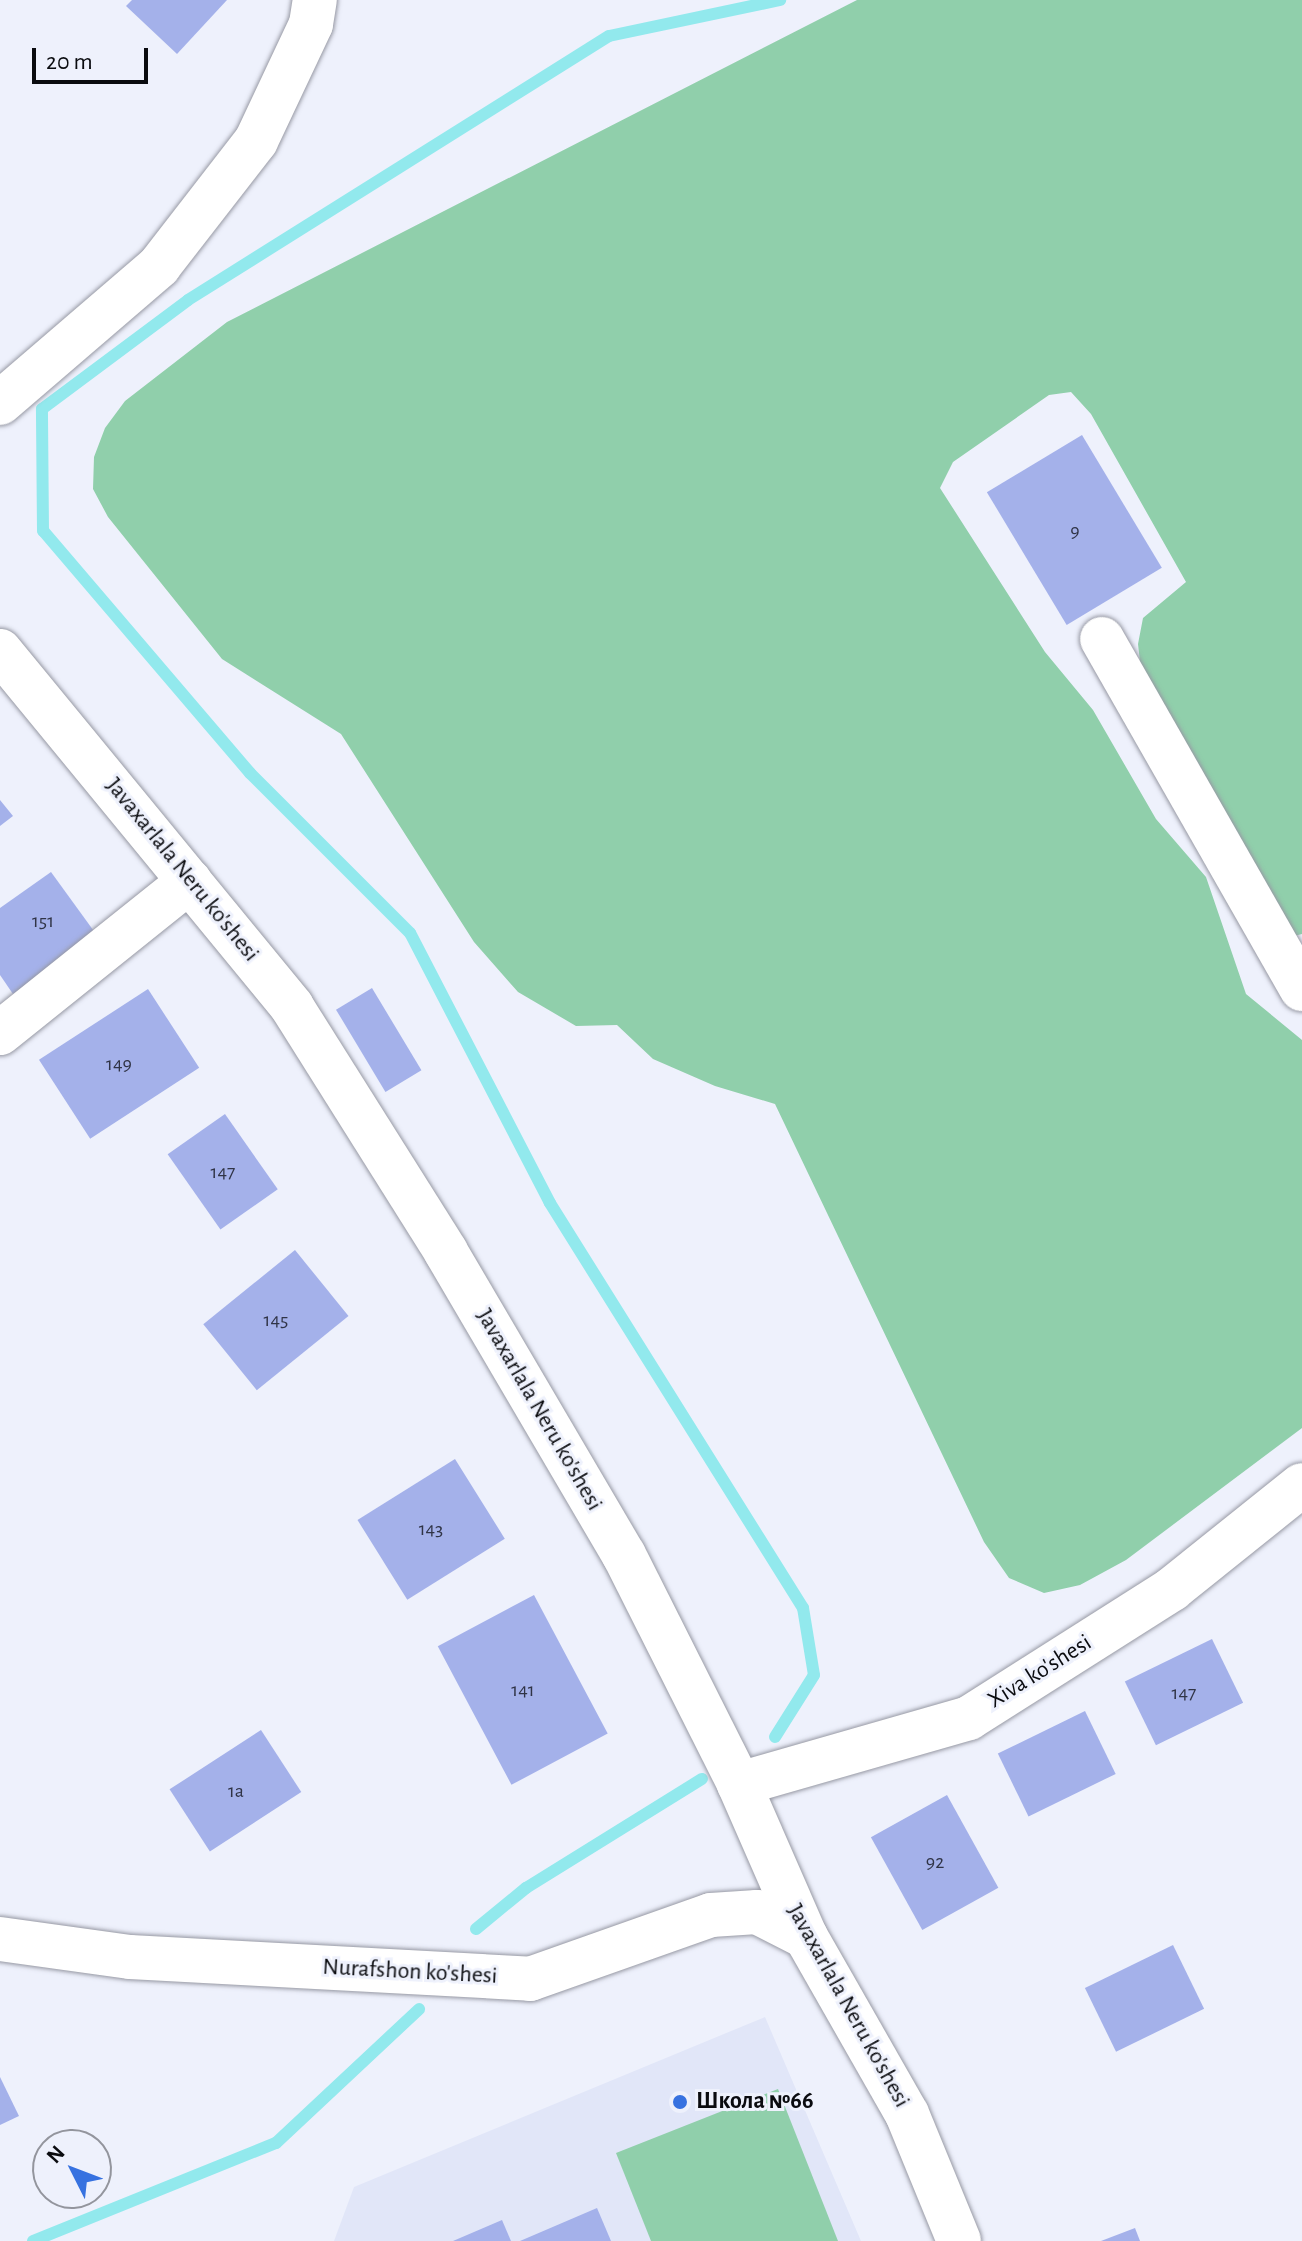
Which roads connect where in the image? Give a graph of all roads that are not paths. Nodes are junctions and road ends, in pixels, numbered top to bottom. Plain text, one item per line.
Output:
1 (315, 0) edge
2 (0, 403) edge
3 (1102, 639) dead end
4 (0, 651) edge
5 (190, 881) junction
6 (1302, 989) edge
7 (0, 1033) edge
8 (1300, 1484) edge
9 (739, 1784) junction
10 (806, 1937) junction
11 (0, 1939) edge
12 (959, 2241) edge

1 - 2 street
3 - 6 street
4 - 5 street, Javaxarlala Neru ko'shesi
5 - 7 street
5 - 9 street, Javaxarlala Neru ko'shesi
8 - 9 street, Xiva ko'shesi
9 - 10 street, Javaxarlala Neru ko'shesi
10 - 11 street, Nurafshon ko'shesi
10 - 12 street, Javaxarlala Neru ko'shesi

